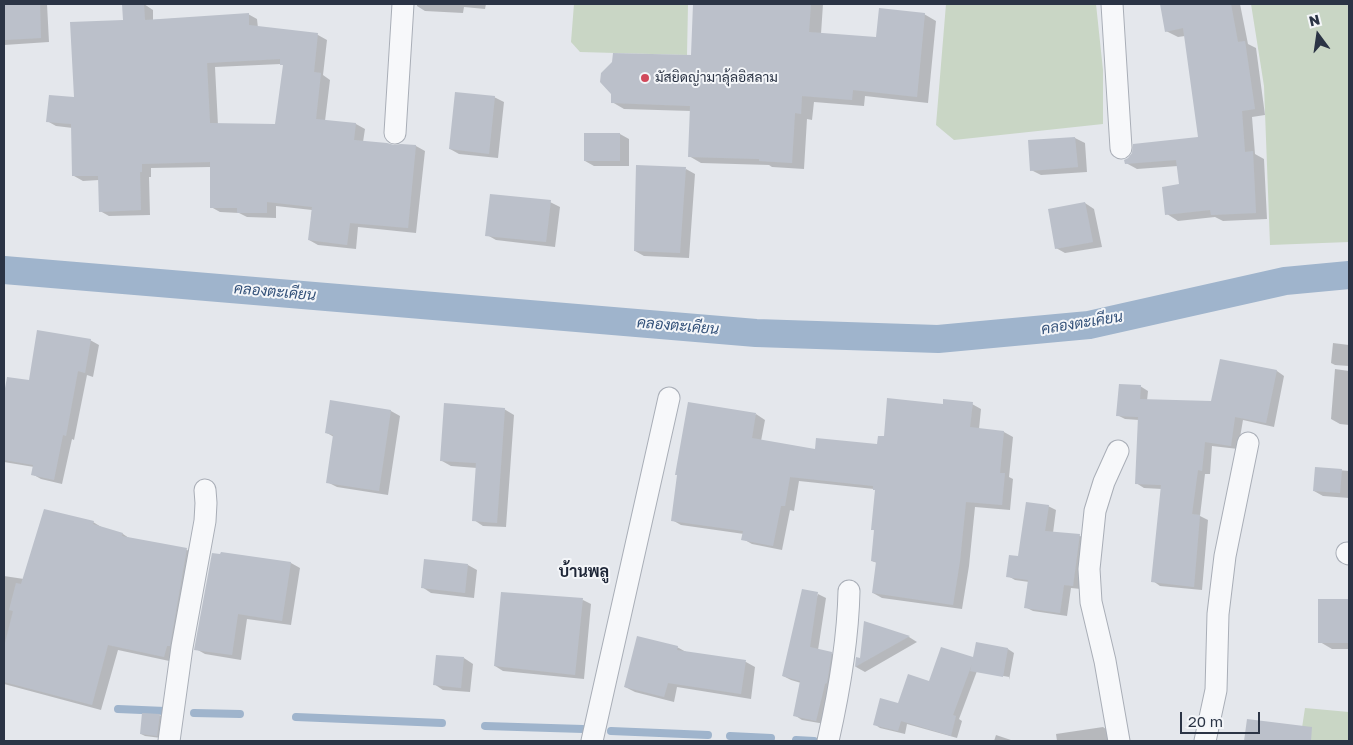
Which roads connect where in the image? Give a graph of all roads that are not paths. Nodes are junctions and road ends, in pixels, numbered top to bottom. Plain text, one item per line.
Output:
1 (403, 4) edge
2 (1112, 4) edge
3 (395, 133) dead end
4 (1121, 148) dead end
5 (669, 398) dead end
6 (1248, 443) dead end
7 (1118, 451) dead end
8 (205, 490) dead end
9 (848, 591) dead end
10 (169, 741) edge
11 (592, 741) edge
12 (828, 741) edge
13 (1120, 741) edge
14 (1205, 741) edge

1 - 3 street
2 - 4 street
5 - 11 street
6 - 14 street
7 - 13 street
8 - 10 street
9 - 12 street

